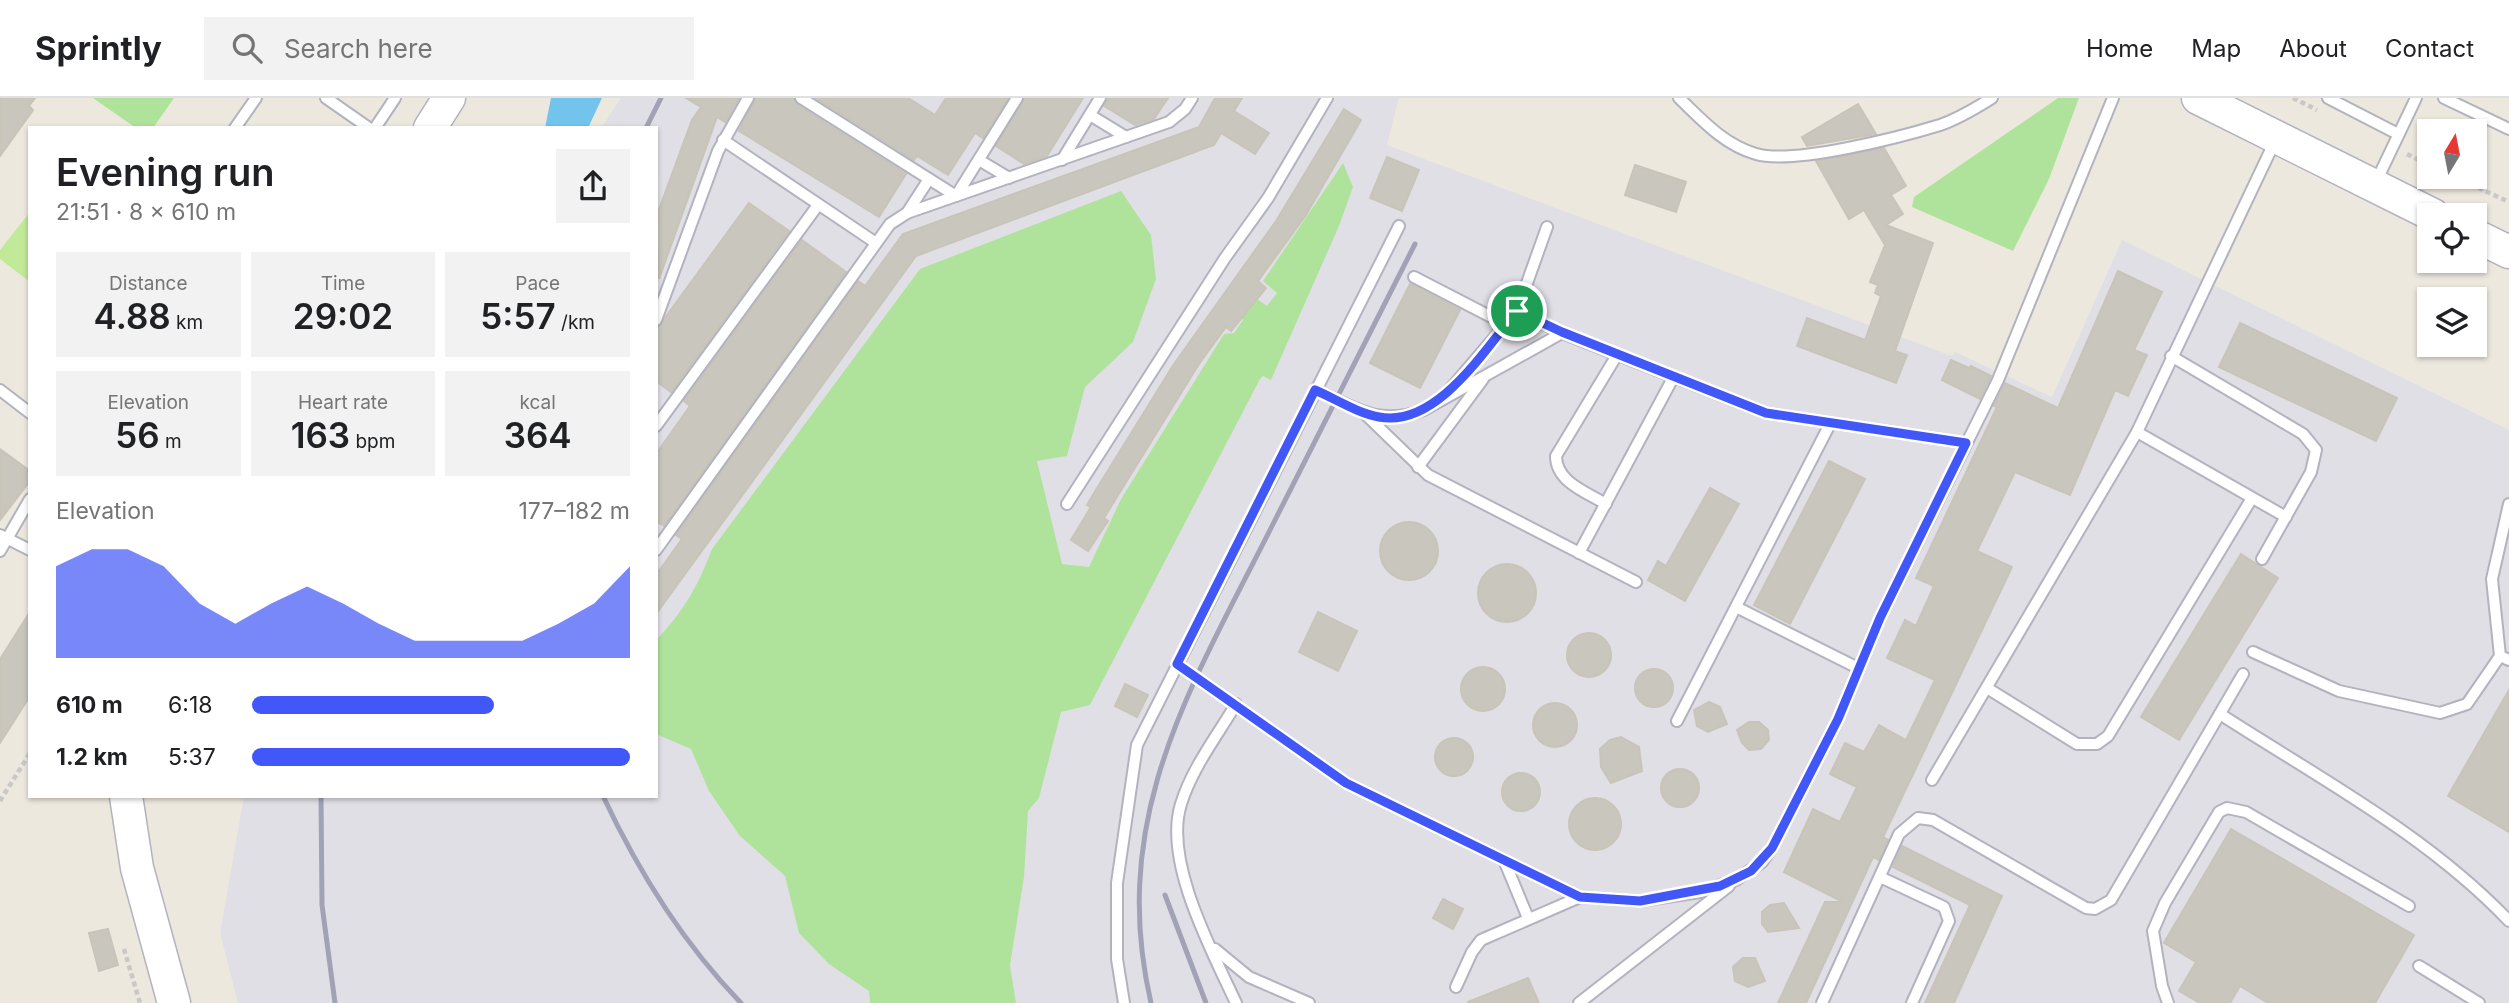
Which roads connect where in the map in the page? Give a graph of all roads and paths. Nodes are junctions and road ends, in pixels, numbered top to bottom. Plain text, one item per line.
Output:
1 (256, 98) edge
2 (326, 98) edge
3 (395, 98) edge
4 (449, 98) edge
5 (748, 98) edge
6 (801, 98) edge
7 (1017, 98) edge
8 (1100, 98) edge
9 (1192, 98) edge
10 (1327, 98) edge
11 (1679, 98) edge
12 (1992, 98) edge
13 (2113, 98) edge
14 (2198, 98) edge
15 (2328, 98) edge
16 (2416, 98) edge
17 (2444, 98) edge
18 (1090, 115) junction
19 (236, 126) edge
20 (366, 126) edge
21 (376, 126) edge
22 (431, 126) edge
23 (2509, 129) edge
24 (2398, 134) junction
25 (1126, 137) junction
26 (2277, 138) junction
27 (723, 140) junction
28 (979, 160) junction
29 (1062, 160) junction
30 (1009, 178) junction
31 (929, 179) junction
32 (2374, 186) junction
33 (2481, 189) edge
34 (956, 196) junction
35 (2509, 202) edge
36 (818, 205) junction
37 (2417, 207) edge
38 (907, 213) junction
39 (1399, 226) dead end
40 (1547, 227) dead end
41 (2487, 241) edge
42 (876, 243) junction
43 (2509, 252) edge
44 (1414, 277) dead end
45 (1517, 311) junction
46 (658, 315) edge
47 (1505, 324) junction
48 (1562, 332) junction
49 (1617, 355) junction
50 (2171, 356) junction
51 (1487, 374) junction
52 (1672, 378) junction
53 (0, 390) edge
54 (1315, 390) junction
55 (1441, 400) junction
56 (28, 411) edge
57 (1363, 412) junction
58 (658, 423) edge
59 (1830, 424) junction
60 (2137, 432) junction
61 (1966, 443) junction
62 (1418, 467) junction
63 (2252, 498) junction
64 (28, 502) edge
65 (2509, 503) edge
66 (1067, 504) dead end
67 (1606, 504) junction
68 (2286, 517) junction
69 (4, 538) edge
70 (658, 547) edge
71 (28, 549) edge
72 (0, 551) edge
73 (1579, 553) junction
74 (2262, 559) dead end
75 (1636, 582) dead end
76 (1736, 607) junction
77 (2253, 652) dead end
78 (2505, 658) edge
79 (1177, 664) junction
80 (1857, 668) junction
81 (2243, 674) dead end
82 (1987, 688) junction
83 (1236, 704) junction
84 (2220, 714) junction
85 (1677, 721) dead end
86 (28, 756) edge
87 (1932, 780) dead end
88 (126, 798) edge
89 (0, 801) edge
90 (1504, 860) junction
91 (1880, 877) junction
92 (1737, 880) junction
93 (1580, 897) junction
94 (2409, 906) dead end
95 (1528, 918) junction
96 (2509, 921) edge
97 (1208, 942) junction
98 (124, 949) dead end
99 (2419, 966) dead end
100 (1456, 987) dead end
101 (140, 1003) edge
102 (174, 1003) edge
103 (1124, 1003) edge
104 (1236, 1003) edge
105 (1309, 1003) edge
106 (1579, 1003) edge
107 (1822, 1003) edge
108 (1912, 1003) edge
109 (2168, 1003) edge
110 (2479, 1003) edge

1 - 19 lane
2 - 20 lane
3 - 21 lane
4 - 22 main road
5 - 27 lane
6 - 31 lane
7 - 28 lane
8 - 18 lane
9 - 25 lane
10 - 66 lane
11 - 12 lane
13 - 61 lane
14 - 26 main road
15 - 24 lane
16 - 24 lane
17 - 23 lane
18 - 25 lane
18 - 29 lane
24 - 32 lane
25 - 29 lane
26 - 32 main road
26 - 50 lane
27 - 36 lane
27 - 46 lane
28 - 30 lane
28 - 34 lane
29 - 30 lane
30 - 34 lane
31 - 34 lane
31 - 38 lane
32 - 37 main road
33 - 35 path
34 - 38 lane
36 - 42 lane
36 - 58 lane
38 - 42 lane
39 - 54 lane
40 - 45 lane
41 - 43 main road
42 - 70 lane
44 - 47 lane
45 - 47 lane
45 - 48 lane
47 - 55 lane
48 - 49 lane
48 - 51 lane
49 - 52 lane
49 - 67 lane
50 - 60 lane
50 - 68 lane
51 - 55 lane
51 - 62 lane
52 - 59 lane
52 - 67 lane
53 - 56 lane
54 - 57 lane
54 - 79 lane
55 - 57 lane
57 - 62 lane
59 - 61 lane
59 - 76 lane
60 - 63 lane
60 - 82 lane
61 - 80 lane
62 - 73 lane
63 - 68 lane
63 - 82 lane
64 - 69 lane
65 - 78 lane
67 - 73 lane
68 - 74 lane
69 - 71 lane
69 - 72 lane
73 - 75 lane
76 - 80 lane
76 - 85 lane
77 - 78 lane
79 - 83 lane
79 - 103 lane
80 - 92 lane
81 - 84 lane
82 - 87 lane
83 - 90 lane
83 - 97 lane
84 - 91 lane
84 - 96 lane
86 - 89 path
88 - 102 main road
90 - 93 lane
90 - 95 lane
91 - 107 lane
91 - 108 lane
92 - 93 lane
92 - 106 lane
93 - 95 lane
94 - 109 lane
95 - 100 lane
97 - 104 lane
97 - 105 lane
98 - 101 path
99 - 110 lane

